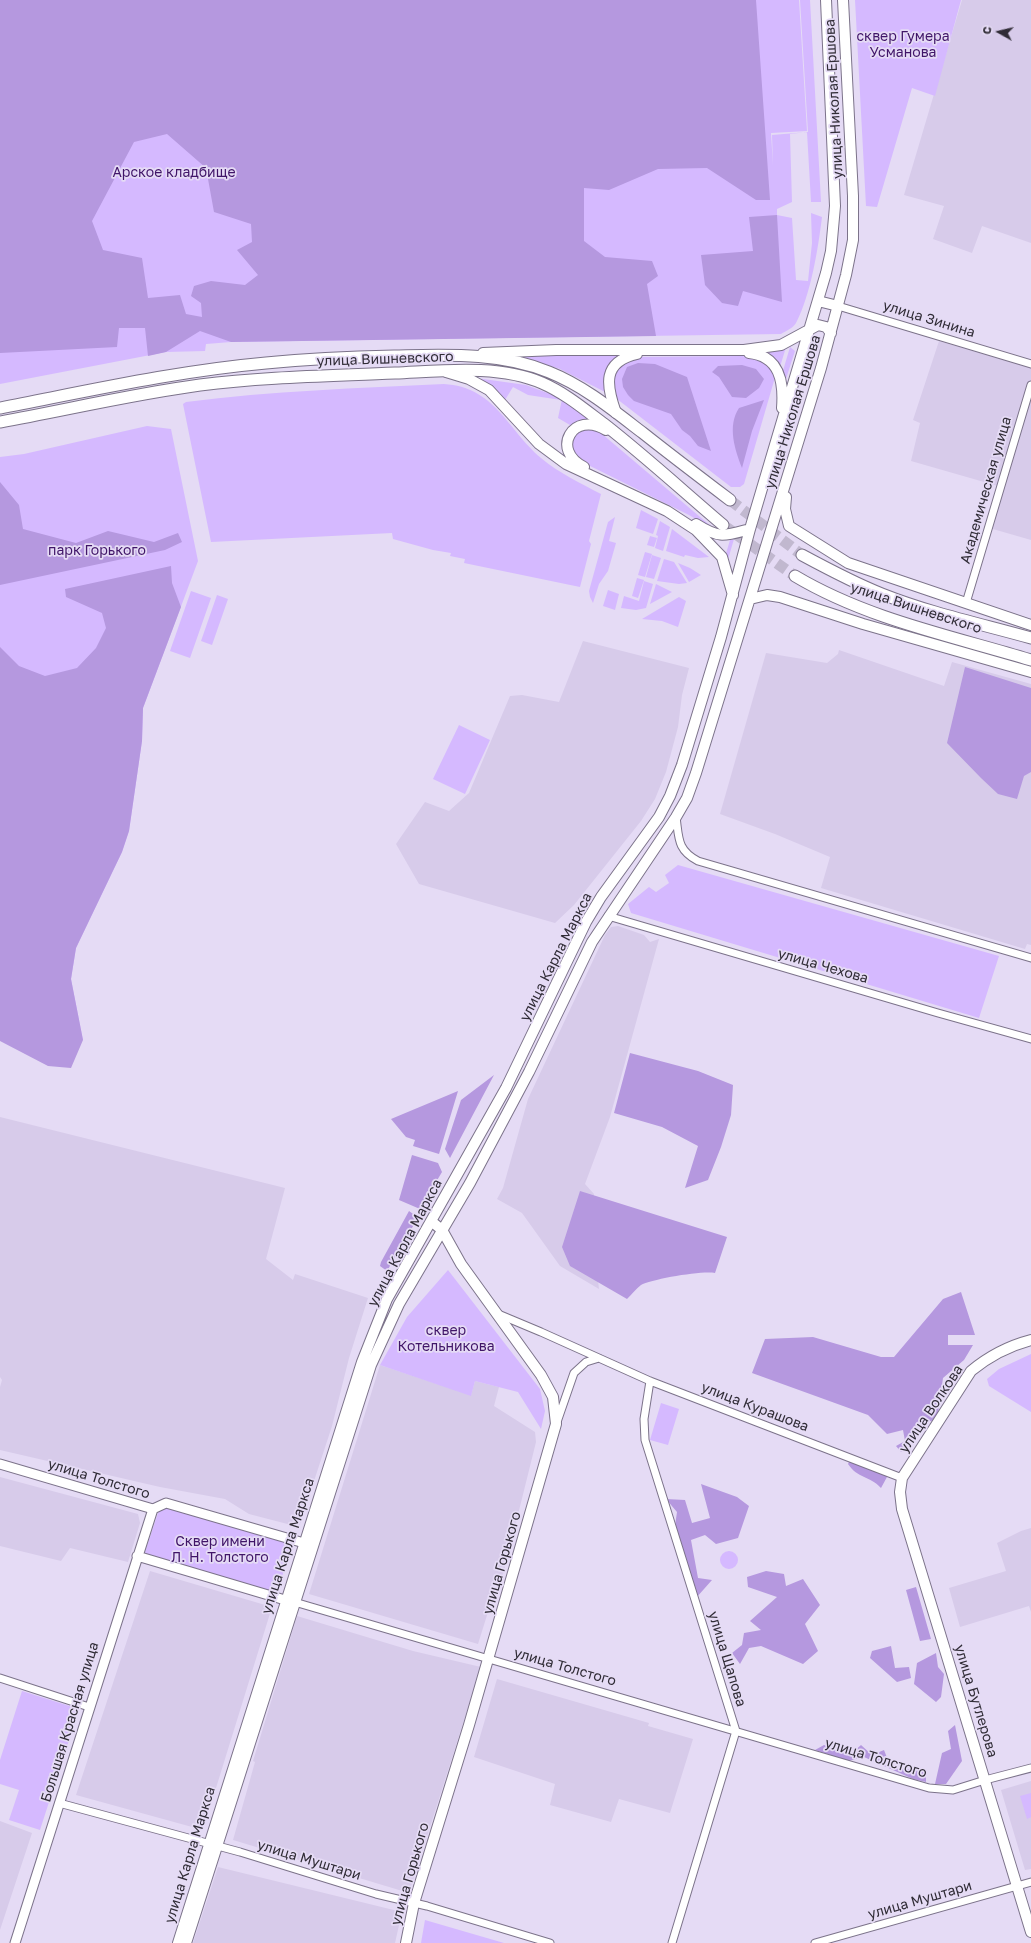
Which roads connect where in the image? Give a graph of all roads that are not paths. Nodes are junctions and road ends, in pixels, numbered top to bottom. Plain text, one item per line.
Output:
1 (826, 0) edge
2 (843, 0) edge
3 (818, 301) junction
4 (838, 306) junction
5 (810, 329) junction
6 (831, 333) junction
7 (437, 355) junction
8 (1031, 364) edge
9 (442, 371) junction
10 (1031, 385) edge
11 (0, 408) edge
12 (616, 413) junction
13 (0, 422) edge
14 (780, 426) junction
15 (630, 444) junction
16 (788, 478) junction
17 (730, 500) tunnel mouth
18 (723, 525) tunnel mouth
19 (750, 529) junction
20 (802, 555) tunnel mouth
21 (795, 576) tunnel mouth
22 (733, 595) junction
23 (750, 599) junction
24 (966, 603) junction
25 (1031, 625) edge
26 (722, 637) joint
27 (1031, 638) edge
28 (1031, 660) edge
29 (1031, 672) edge
30 (676, 817) junction
31 (608, 916) junction
32 (1031, 958) edge
33 (1031, 1039) edge
34 (431, 1221) junction
35 (442, 1230) junction
36 (496, 1313) junction
37 (1031, 1340) edge
38 (599, 1358) junction
39 (650, 1381) junction
40 (556, 1424) junction
41 (0, 1464) edge
42 (902, 1478) junction
43 (153, 1510) junction
44 (304, 1543) junction
45 (137, 1556) junction
46 (290, 1601) junction
47 (488, 1659) junction
48 (0, 1678) edge
49 (89, 1707) junction
50 (736, 1731) junction
51 (1031, 1768) edge
52 (985, 1780) junction
53 (59, 1803) junction
54 (213, 1845) junction
55 (1031, 1882) edge
56 (1017, 1886) junction
57 (414, 1903) junction
58 (1031, 1932) edge
59 (15, 1943) edge
60 (178, 1943) edge
61 (186, 1943) edge
62 (406, 1943) edge
63 (550, 1943) edge
64 (672, 1943) edge
65 (815, 1943) edge

1 - 3 main road, улица Николая Ершова
2 - 4 main road, улица Николая Ершова
3 - 4 main road, улица Зинина
3 - 5 main road, улица Николая Ершова
4 - 6 main road, улица Николая Ершова
4 - 8 street, улица Зинина
5 - 6 main road
5 - 7 main road
5 - 14 main road, улица Николая Ершова
6 - 16 main road, улица Николая Ершова
7 - 11 main road, улица Вишневского
7 - 12 main road, улица Вишневского
9 - 13 main road, улица Вишневского
9 - 15 main road, улица Вишневского
9 - 22 main road
10 - 24 street, Академическая улица
12 - 14 main road
12 - 17 main road, улица Вишневского
14 - 19 main road, улица Николая Ершова
15 - 18 main road, улица Вишневского
15 - 19 main road
16 - 23 main road, улица Николая Ершова
16 - 24 main road
19 - 22 main road, улица Николая Ершова
20 - 27 main road, улица Вишневского
21 - 28 main road, улица Вишневского
22 - 26 main road, улица Николая Ершова
23 - 29 main road
23 - 30 main road, улица Николая Ершова
24 - 25 main road
26 - 34 main road, улица Карла Маркса
30 - 31 main road, улица Карла Маркса
30 - 32 street
31 - 33 street, улица Чехова
31 - 35 main road, улица Карла Маркса
34 - 35 main road, улица Горького
34 - 44 main road, улица Карла Маркса
35 - 36 main road, улица Горького
35 - 46 main road, улица Карла Маркса
36 - 38 street, улица Курашова
36 - 40 main road, улица Горького
37 - 42 main road, улица Волкова
38 - 39 street, улица Курашова
38 - 40 street
39 - 42 street, улица Курашова
39 - 50 street, улица Щапова
40 - 47 main road, улица Горького
41 - 43 street, улица Толстого
42 - 52 main road, улица Бутлерова
43 - 44 street, улица Толстого
43 - 45 street, Большая Красная улица
44 - 46 main road, улица Карла Маркса
45 - 46 street, улица Толстого
45 - 49 street, Большая Красная улица
46 - 47 street, улица Толстого
46 - 54 main road, улица Карла Маркса
47 - 50 street, улица Толстого
47 - 57 main road, улица Горького
48 - 49 street
49 - 53 street, Большая Красная улица
50 - 52 street, улица Толстого
50 - 64 street
51 - 52 street, улица Толстого
52 - 56 main road, улица Бутлерова
53 - 54 street, улица Муштари
53 - 59 street, Большая Красная улица
54 - 57 street, улица Муштари
54 - 60 main road, улица Карла Маркса
54 - 61 main road, улица Карла Маркса
55 - 56 street, улица Муштари
56 - 58 main road, улица Бутлерова
56 - 65 street, улица Муштари
57 - 62 main road, улица Горького
57 - 63 street, улица Муштари

